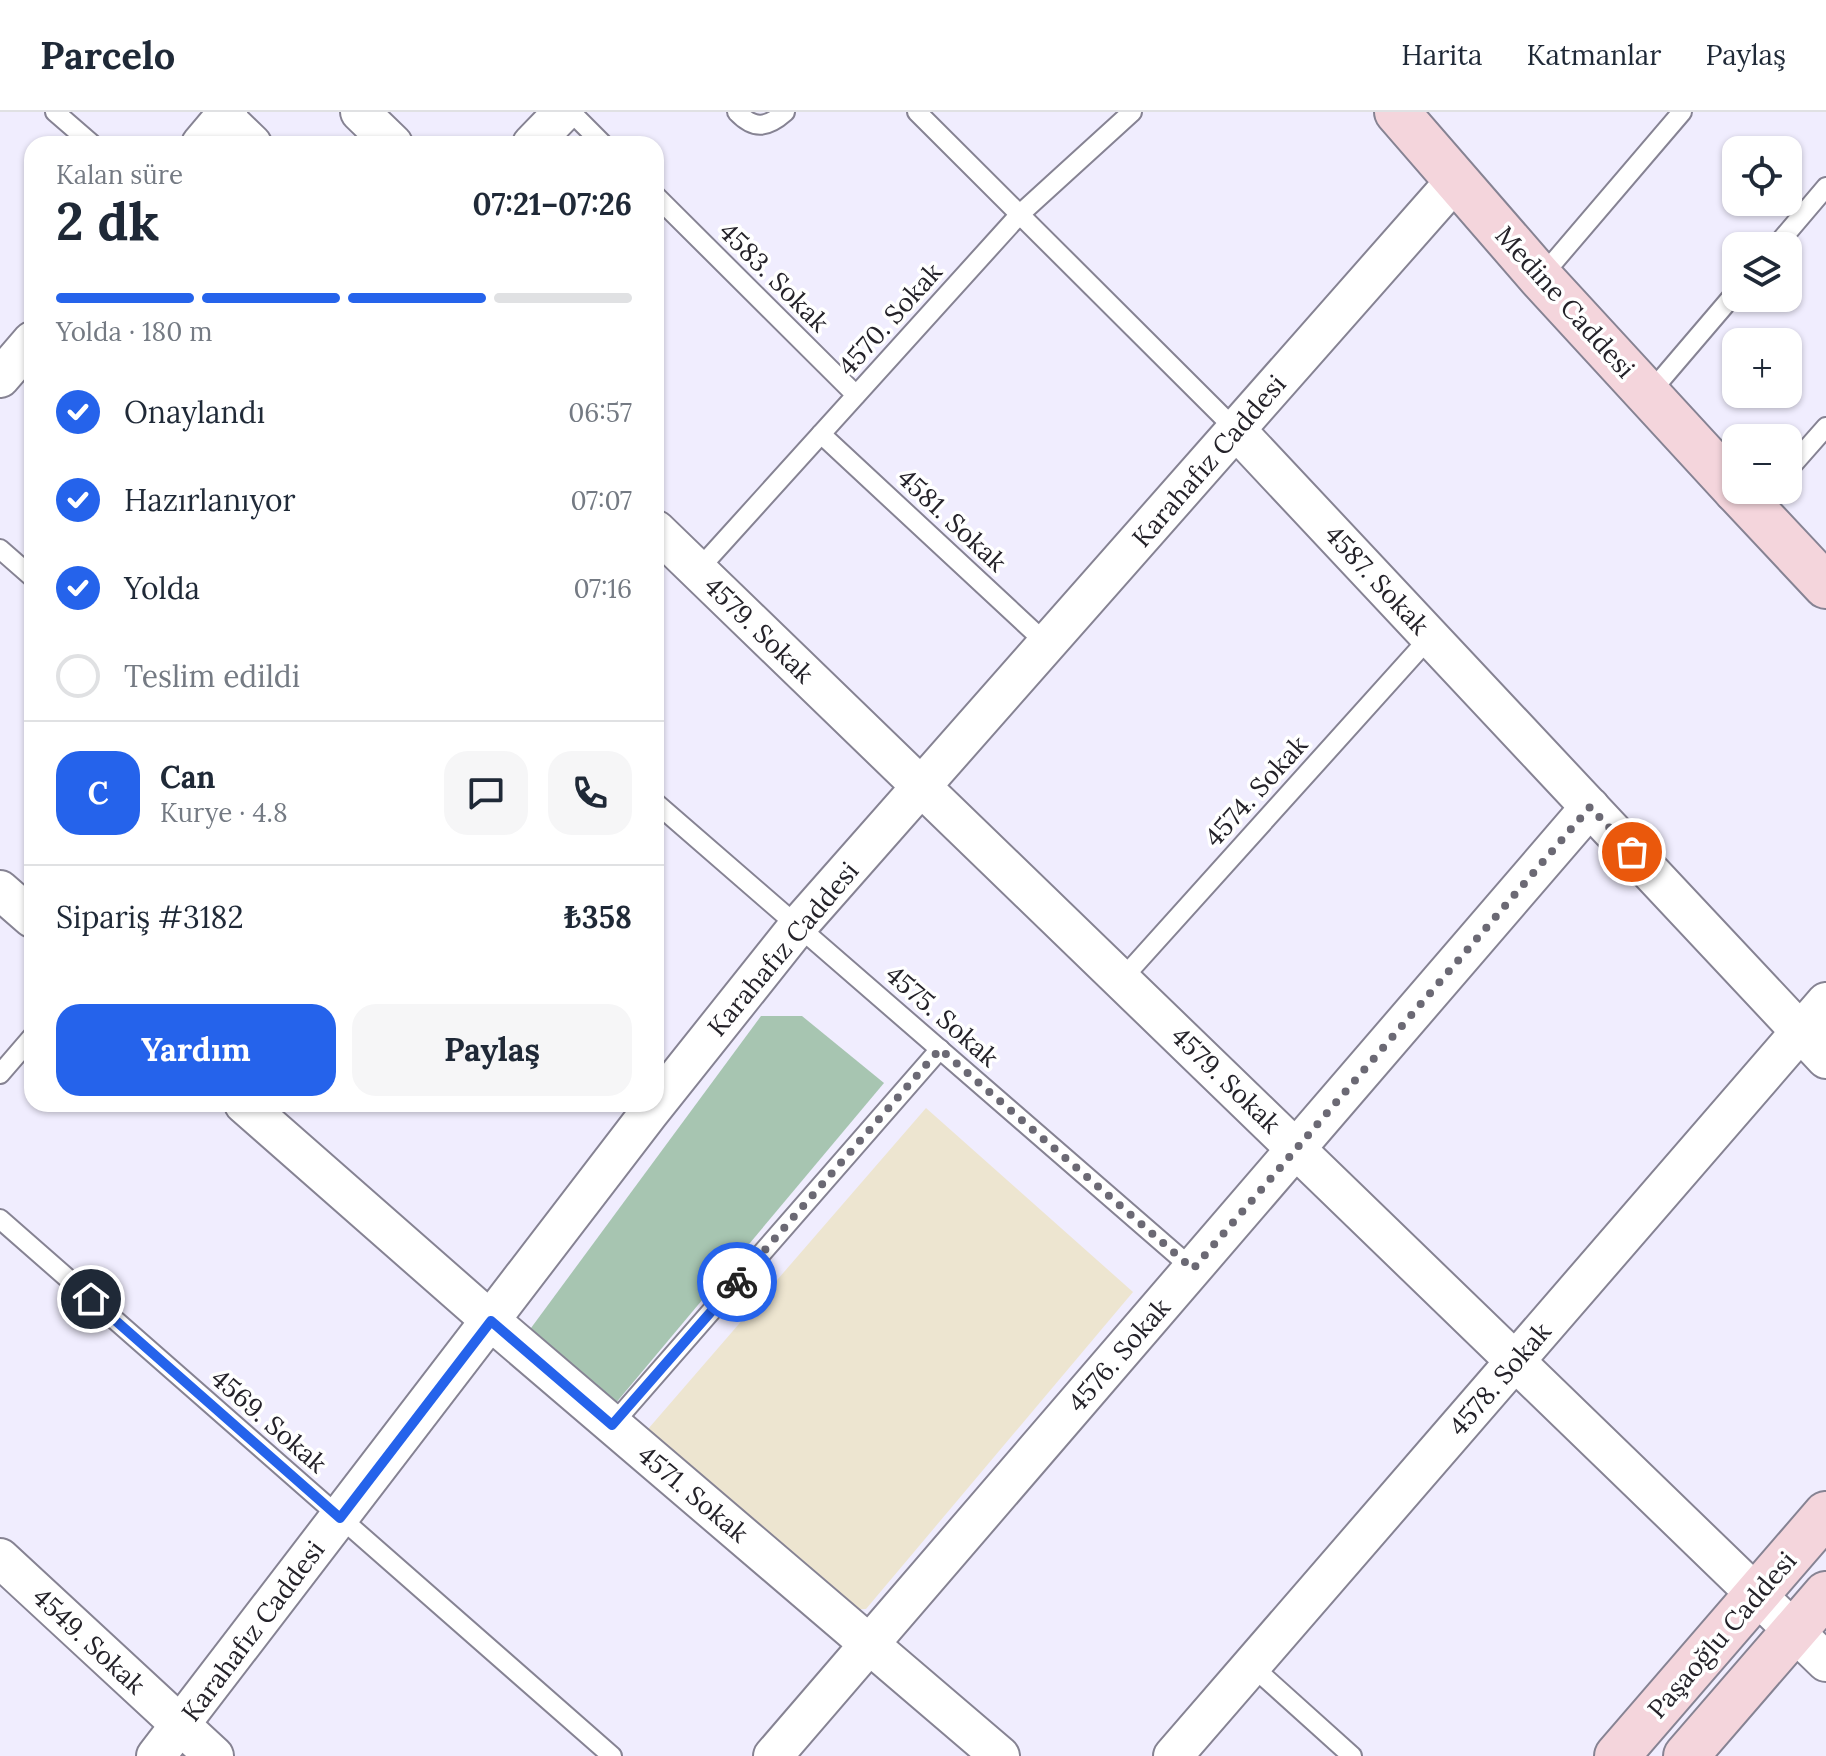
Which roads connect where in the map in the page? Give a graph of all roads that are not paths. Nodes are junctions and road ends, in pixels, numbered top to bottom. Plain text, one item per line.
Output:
1 (55, 112) edge
2 (360, 112) edge
3 (563, 112) edge
4 (571, 112) edge
5 (737, 112) edge
6 (785, 112) edge
7 (917, 112) edge
8 (1132, 112) edge
9 (1682, 112) edge
10 (1400, 113) edge
11 (218, 124) edge
12 (83, 136) edge
13 (238, 136) edge
14 (385, 136) edge
15 (540, 136) edge
16 (595, 136) edge
17 (1456, 180) junction
18 (1826, 187) edge
19 (664, 204) edge
20 (1020, 214) junction
21 (1788, 232) edge
22 (1541, 278) junction
23 (1722, 308) edge
24 (24, 350) edge
25 (0, 378) edge
26 (856, 395) junction
27 (1648, 395) junction
28 (1826, 427) edge
29 (1236, 430) junction
30 (821, 434) junction
31 (1802, 454) edge
32 (1722, 471) edge
33 (1753, 504) edge
34 (664, 538) edge
35 (0, 549) edge
36 (24, 570) edge
37 (698, 570) junction
38 (1826, 586) edge
39 (1430, 637) junction
40 (1047, 644) junction
41 (921, 786) junction
42 (1590, 807) junction
43 (664, 810) edge
44 (0, 890) edge
45 (24, 911) edge
46 (798, 926) junction
47 (1122, 979) junction
48 (1826, 1002) edge
49 (1800, 1032) junction
50 (24, 1046) edge
51 (940, 1049) junction
52 (1826, 1059) edge
53 (0, 1074) edge
54 (664, 1084) edge
55 (253, 1112) edge
56 (641, 1112) edge
57 (1296, 1148) junction
58 (0, 1219) edge
59 (1193, 1269) junction
60 (491, 1321) junction
61 (1516, 1360) junction
62 (612, 1425) junction
63 (1826, 1514) edge
64 (340, 1518) junction
65 (0, 1558) edge
66 (1758, 1593) junction
67 (1826, 1594) edge
68 (1795, 1630) junction
69 (869, 1644) junction
70 (1826, 1662) edge
71 (1252, 1666) junction
72 (181, 1726) junction
73 (156, 1756) edge
74 (214, 1756) edge
75 (612, 1756) edge
76 (773, 1756) edge
77 (1000, 1756) edge
78 (1173, 1756) edge
79 (1352, 1756) edge
80 (1617, 1756) edge
81 (1686, 1756) edge

1 - 12 lane
2 - 14 street
3 - 15 street
4 - 16 lane
5 - 6 lane
7 - 20 lane, 4587. Sokak
8 - 20 lane, 4570. Sokak
9 - 22 lane
10 - 17 street, Medine Caddesi
11 - 13 street
17 - 22 street, Medine Caddesi
17 - 29 street, Karahafız Caddesi
18 - 21 lane
19 - 26 lane, 4583. Sokak
20 - 26 lane, 4570. Sokak
20 - 29 lane, 4587. Sokak
22 - 27 street, Medine Caddesi
23 - 27 lane
24 - 25 street
26 - 30 lane, 4570. Sokak
27 - 32 street, Medine Caddesi
28 - 31 lane
29 - 39 street, 4587. Sokak
29 - 40 street, Karahafız Caddesi
30 - 37 lane, 4570. Sokak
30 - 40 lane, 4581. Sokak
33 - 38 street, Medine Caddesi
34 - 37 street, 4579. Sokak
35 - 36 lane
37 - 41 street, 4579. Sokak
39 - 42 street, 4587. Sokak
39 - 47 lane, 4574. Sokak
40 - 41 street, Karahafız Caddesi
41 - 46 street, Karahafız Caddesi
41 - 47 street, 4579. Sokak
42 - 49 street, 4587. Sokak
42 - 57 street, 4576. Sokak
43 - 46 lane, 4575. Sokak
44 - 45 street
46 - 51 lane, 4575. Sokak
46 - 54 street, Karahafız Caddesi
47 - 57 street, 4579. Sokak
48 - 49 street, 4578. Sokak
49 - 52 street, 4587. Sokak
49 - 61 street, 4578. Sokak
50 - 53 lane
51 - 59 lane, 4575. Sokak
51 - 62 lane
55 - 60 street, 4571. Sokak
56 - 60 street, Karahafız Caddesi
57 - 59 street, 4576. Sokak
57 - 61 street, 4579. Sokak
58 - 64 lane, 4569. Sokak
59 - 69 street, 4576. Sokak
60 - 62 street, 4571. Sokak
60 - 64 street, Karahafız Caddesi
61 - 66 street, 4579. Sokak
61 - 71 street, 4578. Sokak
62 - 69 street, 4571. Sokak
63 - 66 street, Paşaoğlu Caddesi
64 - 72 street, Karahafız Caddesi
64 - 75 lane, 4569. Sokak
65 - 72 street, 4549. Sokak
66 - 68 street, 4579. Sokak
66 - 80 street, Paşaoğlu Caddesi
67 - 68 street, Paşaoğlu Caddesi
68 - 70 street, 4579. Sokak
68 - 81 street, Paşaoğlu Caddesi
69 - 76 street, 4576. Sokak
69 - 77 street, 4571. Sokak
71 - 78 street, 4578. Sokak
71 - 79 lane
72 - 73 street, Karahafız Caddesi
72 - 74 street, 4549. Sokak

